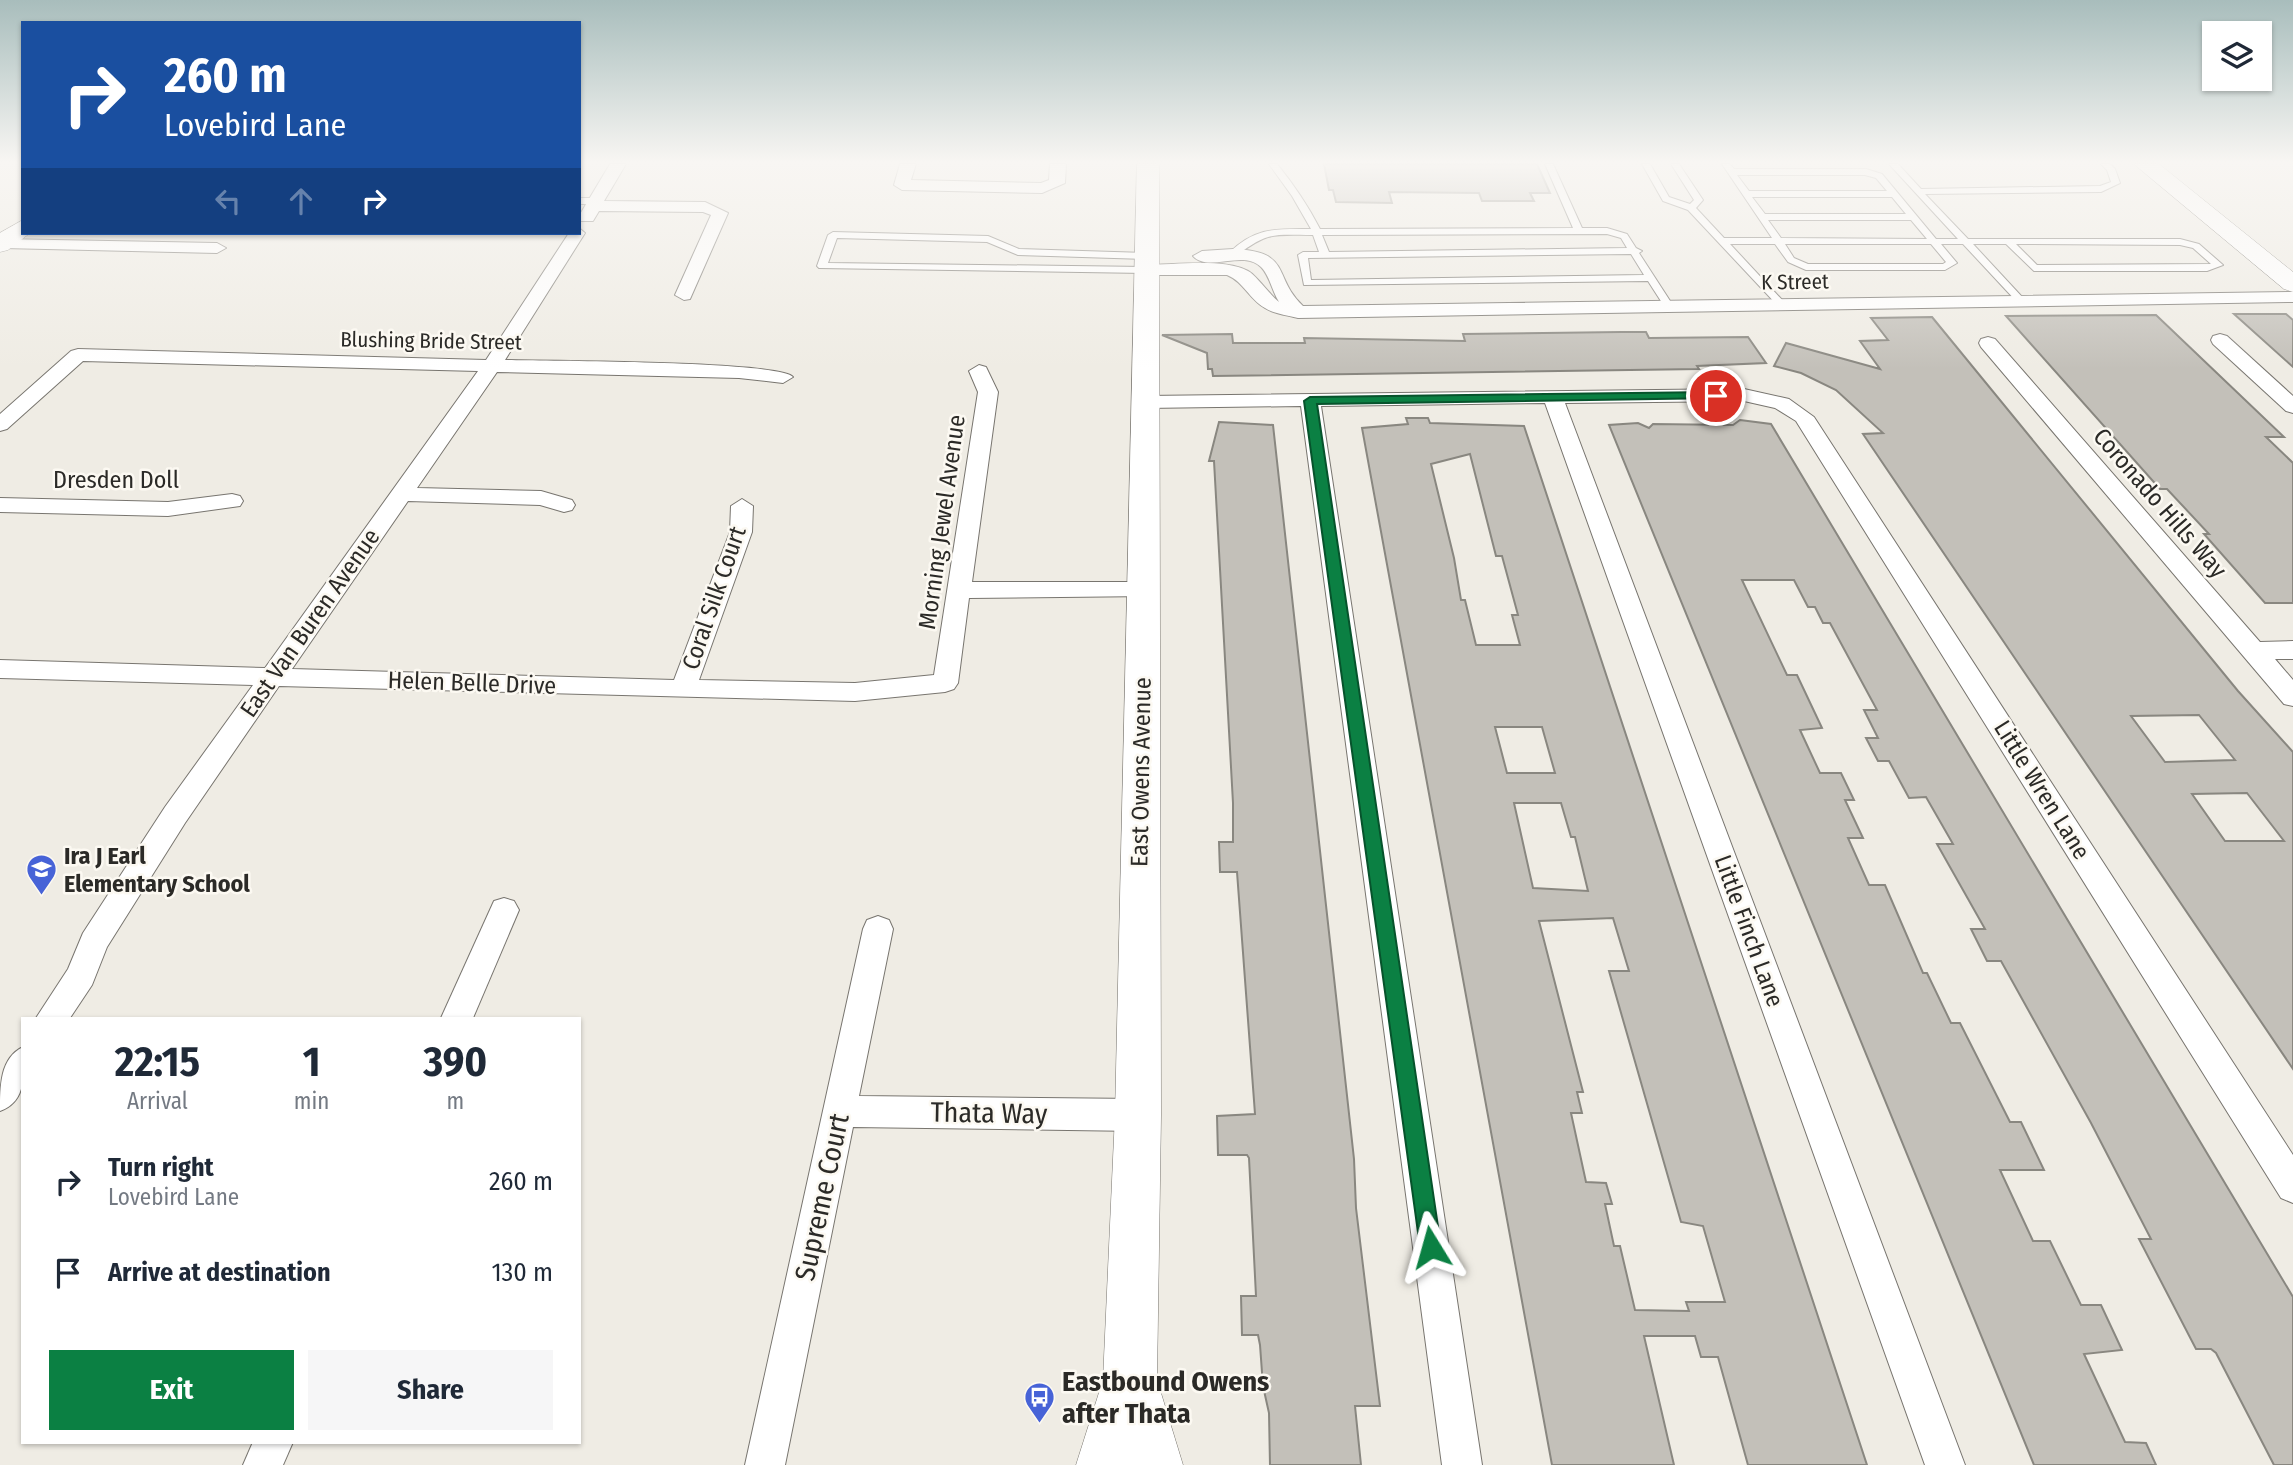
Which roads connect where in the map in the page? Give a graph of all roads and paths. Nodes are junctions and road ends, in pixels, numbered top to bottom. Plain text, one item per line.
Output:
1 (16, 232) edge
2 (711, 232) edge
3 (1147, 232) edge
4 (1268, 232) edge
5 (1318, 232) edge
6 (1612, 232) edge
7 (1715, 232) edge
8 (1773, 232) edge
9 (1927, 232) edge
10 (1958, 232) edge
11 (2229, 232) edge
12 (575, 235) edge
13 (1723, 241) junction
14 (1779, 241) junction
15 (1934, 241) junction
16 (1967, 242) junction
17 (2009, 242) junction
18 (1, 244) edge
19 (217, 248) dead end
20 (1637, 251) junction
21 (1233, 254) junction
22 (1325, 254) junction
23 (1146, 263) junction
24 (1652, 278) junction
25 (2293, 284) edge
26 (684, 295) dead end
27 (2293, 297) edge
28 (2021, 301) junction
29 (1782, 305) junction
30 (1669, 306) junction
31 (1298, 312) junction
32 (2220, 340) dead end
33 (1988, 343) dead end
34 (492, 365) junction
35 (979, 371) dead end
36 (783, 377) dead end
37 (1553, 398) junction
38 (1310, 401) junction
39 (1145, 402) junction
40 (2293, 407) edge
41 (0, 425) edge
42 (400, 494) junction
43 (232, 501) dead end
44 (0, 505) edge
45 (564, 505) dead end
46 (742, 506) dead end
47 (959, 590) junction
48 (1143, 590) junction
49 (2253, 650) junction
50 (2293, 650) edge
51 (0, 670) edge
52 (271, 677) junction
53 (944, 683) joint
54 (683, 690) junction
55 (2293, 697) edge
56 (504, 910) dead end
57 (878, 929) dead end
58 (53, 1017) edge
59 (457, 1017) edge
60 (21, 1065) edge
61 (0, 1096) edge
62 (840, 1111) junction
63 (1138, 1115) junction
64 (2293, 1186) edge
65 (1130, 1380) junction
66 (272, 1444) edge
67 (263, 1465) edge
68 (765, 1465) edge
69 (1104, 1465) edge
70 (1155, 1465) edge
71 (1462, 1465) edge
72 (1945, 1465) edge

1 - 18 main road
2 - 26 street
3 - 23 main road, East Owens Avenue
4 - 21 lane
5 - 22 lane
6 - 20 lane
7 - 13 lane
8 - 14 lane
9 - 15 lane
10 - 16 lane
11 - 25 main road
12 - 34 street, East Van Buren Avenue
13 - 14 lane
13 - 29 lane
14 - 15 lane
14 - 15 lane
15 - 16 lane
16 - 17 lane
16 - 28 lane
17 - 17 lane
18 - 19 street
20 - 22 lane
20 - 24 lane
21 - 23 street
21 - 31 street
22 - 24 lane
23 - 23 lane
23 - 31 street, K Street
23 - 39 main road, East Owens Avenue
24 - 30 lane
27 - 28 street, K Street
28 - 29 street, K Street
29 - 30 street, K Street
30 - 31 street, K Street
32 - 40 street
33 - 49 street, Coronado Hills Way
34 - 36 street, Blushing Bride Street
34 - 41 street, Blushing Bride Street
34 - 42 street, East Van Buren Avenue
35 - 47 street, Morning Jewel Avenue
37 - 38 street
37 - 64 street, Little Wren Lane
37 - 72 street, Little Finch Lane
38 - 39 street
38 - 71 street
39 - 48 main road, East Owens Avenue
42 - 45 street
42 - 52 street, East Van Buren Avenue
43 - 44 street, Dresden Doll
46 - 54 street, Coral Silk Court
47 - 48 street
47 - 53 street, Morning Jewel Avenue
48 - 63 main road, East Owens Avenue
49 - 50 street
49 - 55 street, Coronado Hills Way
51 - 52 street, Helen Belle Drive
52 - 54 street, Helen Belle Drive
52 - 58 street, East Van Buren Avenue
53 - 54 street, Helen Belle Drive
56 - 59 street
57 - 62 street, Supreme Court
60 - 61 street
62 - 63 street, Thata Way
62 - 68 street, Supreme Court
63 - 65 main road, East Owens Avenue
65 - 69 main road, East Owens Avenue
65 - 70 main road, East Owens Avenue
66 - 67 street

